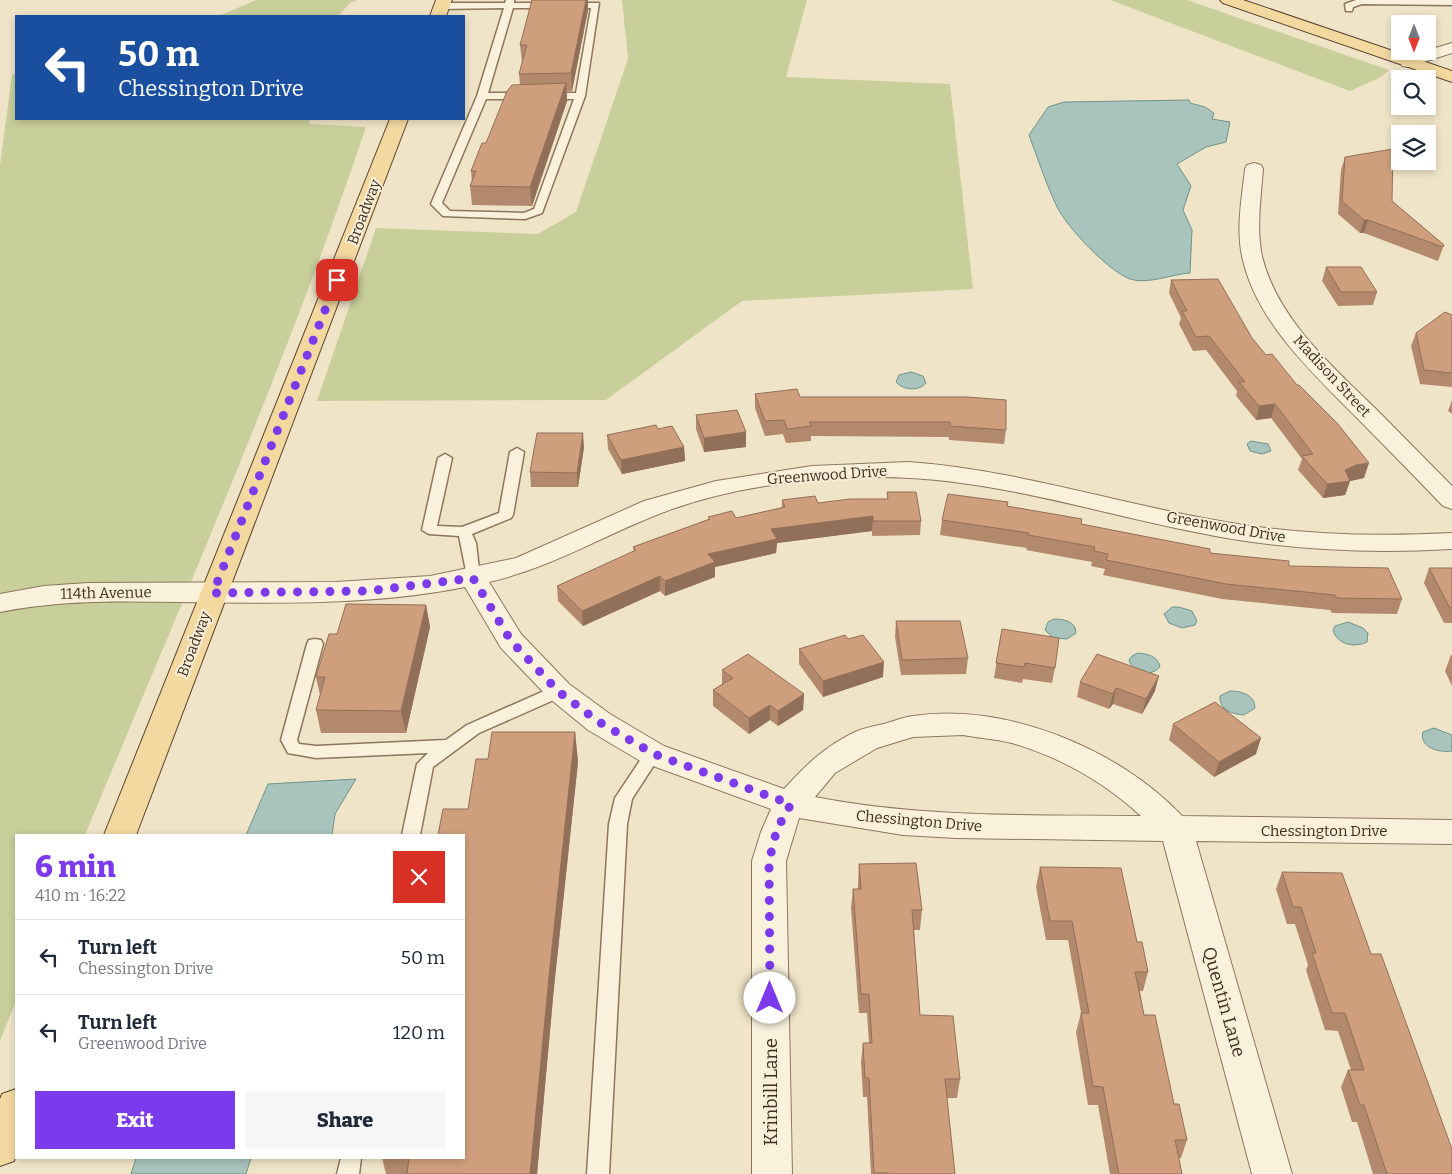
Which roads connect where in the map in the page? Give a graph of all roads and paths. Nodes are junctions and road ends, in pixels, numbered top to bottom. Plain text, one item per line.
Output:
1 (1228, 0) edge
2 (596, 2) edge
3 (1452, 2) edge
4 (510, 3) edge
5 (441, 7) edge
6 (1349, 9) dead end
7 (1452, 48) edge
8 (1452, 57) edge
9 (1408, 62) junction
10 (1426, 68) junction
11 (1452, 78) edge
12 (482, 96) junction
13 (580, 96) junction
14 (399, 120) edge
15 (1254, 169) dead end
16 (517, 452) dead end
17 (445, 458) dead end
18 (1452, 501) edge
19 (464, 532) junction
20 (1452, 541) edge
21 (473, 578) junction
22 (213, 593) junction
23 (0, 603) edge
24 (315, 644) dead end
25 (559, 692) junction
26 (449, 746) junction
27 (654, 754) junction
28 (791, 804) junction
29 (1176, 830) junction
30 (1452, 832) edge
31 (120, 834) edge
32 (411, 834) edge
33 (15, 1109) edge
34 (0, 1148) edge
35 (351, 1159) edge
36 (348, 1174) edge
37 (598, 1174) edge
38 (772, 1174) edge
39 (1272, 1174) edge

1 - 9 main road
2 - 4 lane
2 - 13 lane
3 - 6 lane
4 - 5 lane
4 - 12 lane
7 - 9 street
8 - 10 street
9 - 10 main road
10 - 11 main road
12 - 13 lane
12 - 13 lane
14 - 22 main road, Broadway
15 - 18 street, Madison Street
16 - 19 lane
17 - 19 lane
19 - 21 lane
20 - 21 street, Greenwood Drive
21 - 22 street, Greenwood Drive
21 - 25 street, Chessington Drive
22 - 23 street, 114th Avenue
22 - 31 main road, Broadway
24 - 26 lane
25 - 26 lane
25 - 27 street, Chessington Drive
26 - 32 lane
27 - 28 street, Chessington Drive
27 - 37 lane
28 - 29 street, Chessington Drive
28 - 29 street, Krinbill Lane
28 - 38 street, Krinbill Lane
29 - 30 street, Chessington Drive
29 - 39 street, Quentin Lane
33 - 34 main road
35 - 36 lane

